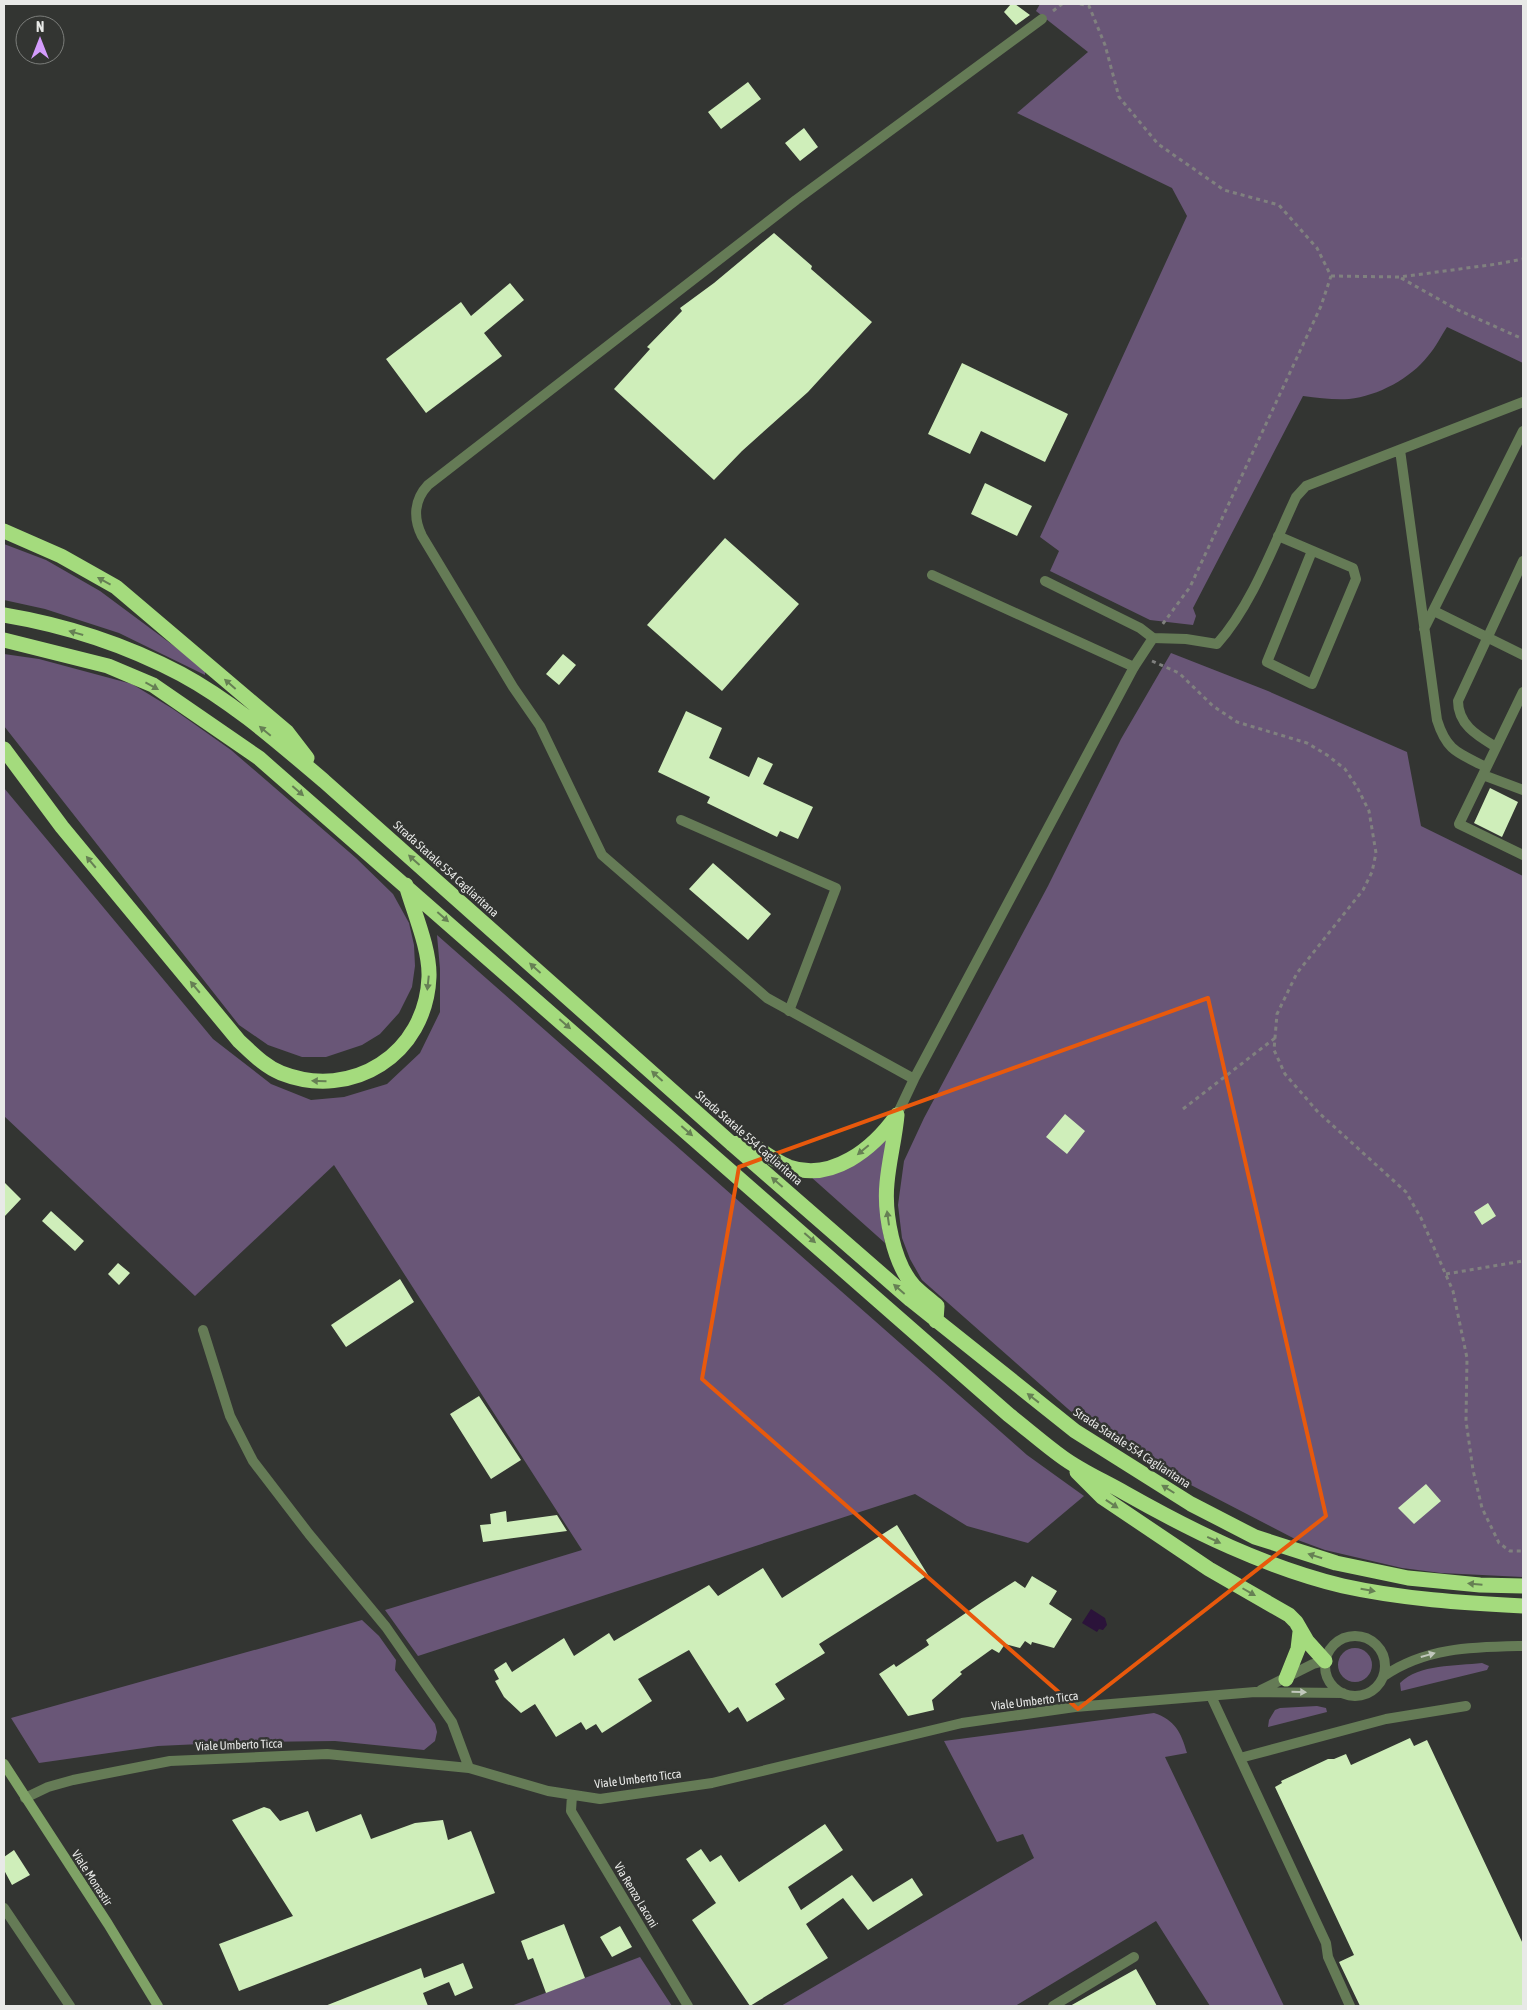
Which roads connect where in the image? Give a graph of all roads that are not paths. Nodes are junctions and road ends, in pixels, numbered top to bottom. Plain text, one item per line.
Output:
1 (1042, 19) dead end
2 (1523, 402) edge
3 (1523, 431) edge
4 (1400, 450) junction
5 (4, 531) edge
6 (1278, 536) junction
7 (1312, 550) junction
8 (1523, 561) edge
9 (932, 575) dead end
10 (1045, 581) dead end
11 (1434, 611) junction
12 (4, 615) edge
13 (1424, 629) junction
14 (1153, 638) junction
15 (1487, 638) junction
16 (4, 640) edge
17 (1523, 655) edge
18 (1134, 666) junction
19 (1523, 692) edge
20 (1496, 747) junction
21 (4, 749) edge
22 (4, 764) edge
23 (1485, 771) junction
24 (324, 781) junction
25 (1523, 790) edge
26 (681, 820) dead end
27 (62, 827) junction
28 (1523, 855) edge
29 (406, 885) junction
30 (789, 1011) junction
31 (914, 1079) junction
32 (897, 1115) junction
33 (732, 1144) junction
34 (936, 1321) junction
35 (203, 1330) dead end
36 (1064, 1459) junction
37 (1523, 1586) edge
38 (1523, 1606) edge
39 (1300, 1632) junction
40 (1523, 1646) edge
41 (1326, 1661) junction
42 (1384, 1676) junction
43 (1286, 1678) junction
44 (1255, 1692) junction
45 (1343, 1693) junction
46 (1211, 1696) junction
47 (1466, 1706) dead end
48 (1240, 1758) junction
49 (4, 1764) edge
50 (469, 1768) junction
51 (572, 1795) junction
52 (25, 1798) junction
53 (4, 1908) edge
54 (1134, 1958) dead end
55 (70, 2006) edge
56 (158, 2006) edge
57 (688, 2006) edge
58 (1053, 2006) edge
59 (1350, 2006) edge

1 - 30 street
2 - 4 street
3 - 11 street
4 - 6 street
4 - 13 street
24 -> 5 highway
6 - 7 street
6 - 14 street
7 - 7 street
8 - 15 street
9 - 18 street
10 - 14 street
11 - 13 street
11 - 15 street
24 -> 12 highway, Strada Statale 554 Cagliaritana
13 - 23 street
14 - 18 street
15 - 17 street
15 - 20 street
16 -> 29 highway
18 - 31 street
19 - 20 street
20 - 23 street
21 - 27 highway
22 - 27 highway
23 - 25 street
23 - 28 street
33 -> 24 highway, Strada Statale 554 Cagliaritana
26 - 30 street
29 -> 27 highway
29 -> 36 highway
30 - 31 street
31 - 32 street
32 -> 33 highway
34 -> 32 highway
34 -> 33 highway, Strada Statale 554 Cagliaritana
37 -> 34 highway, Strada Statale 554 Cagliaritana
35 - 50 street
36 -> 38 highway
36 -> 39 highway
39 - 41 highway
39 - 43 highway
42 -> 40 street
41 - 42 street
41 - 43 street, Viale Umberto Ticca
41 - 45 street
42 - 45 street
43 - 44 street, Viale Umberto Ticca
44 -> 45 street, Viale Umberto Ticca
44 - 46 street, Viale Umberto Ticca
46 - 48 street
46 - 51 street, Viale Umberto Ticca
47 - 48 street
48 - 59 street
49 - 52 main road, Viale Monastir
50 - 51 street, Viale Umberto Ticca
50 - 52 street, Viale Umberto Ticca
51 - 57 street, Via Renzo Laconi
52 - 56 main road, Viale Monastir
53 - 55 street
54 - 58 street

